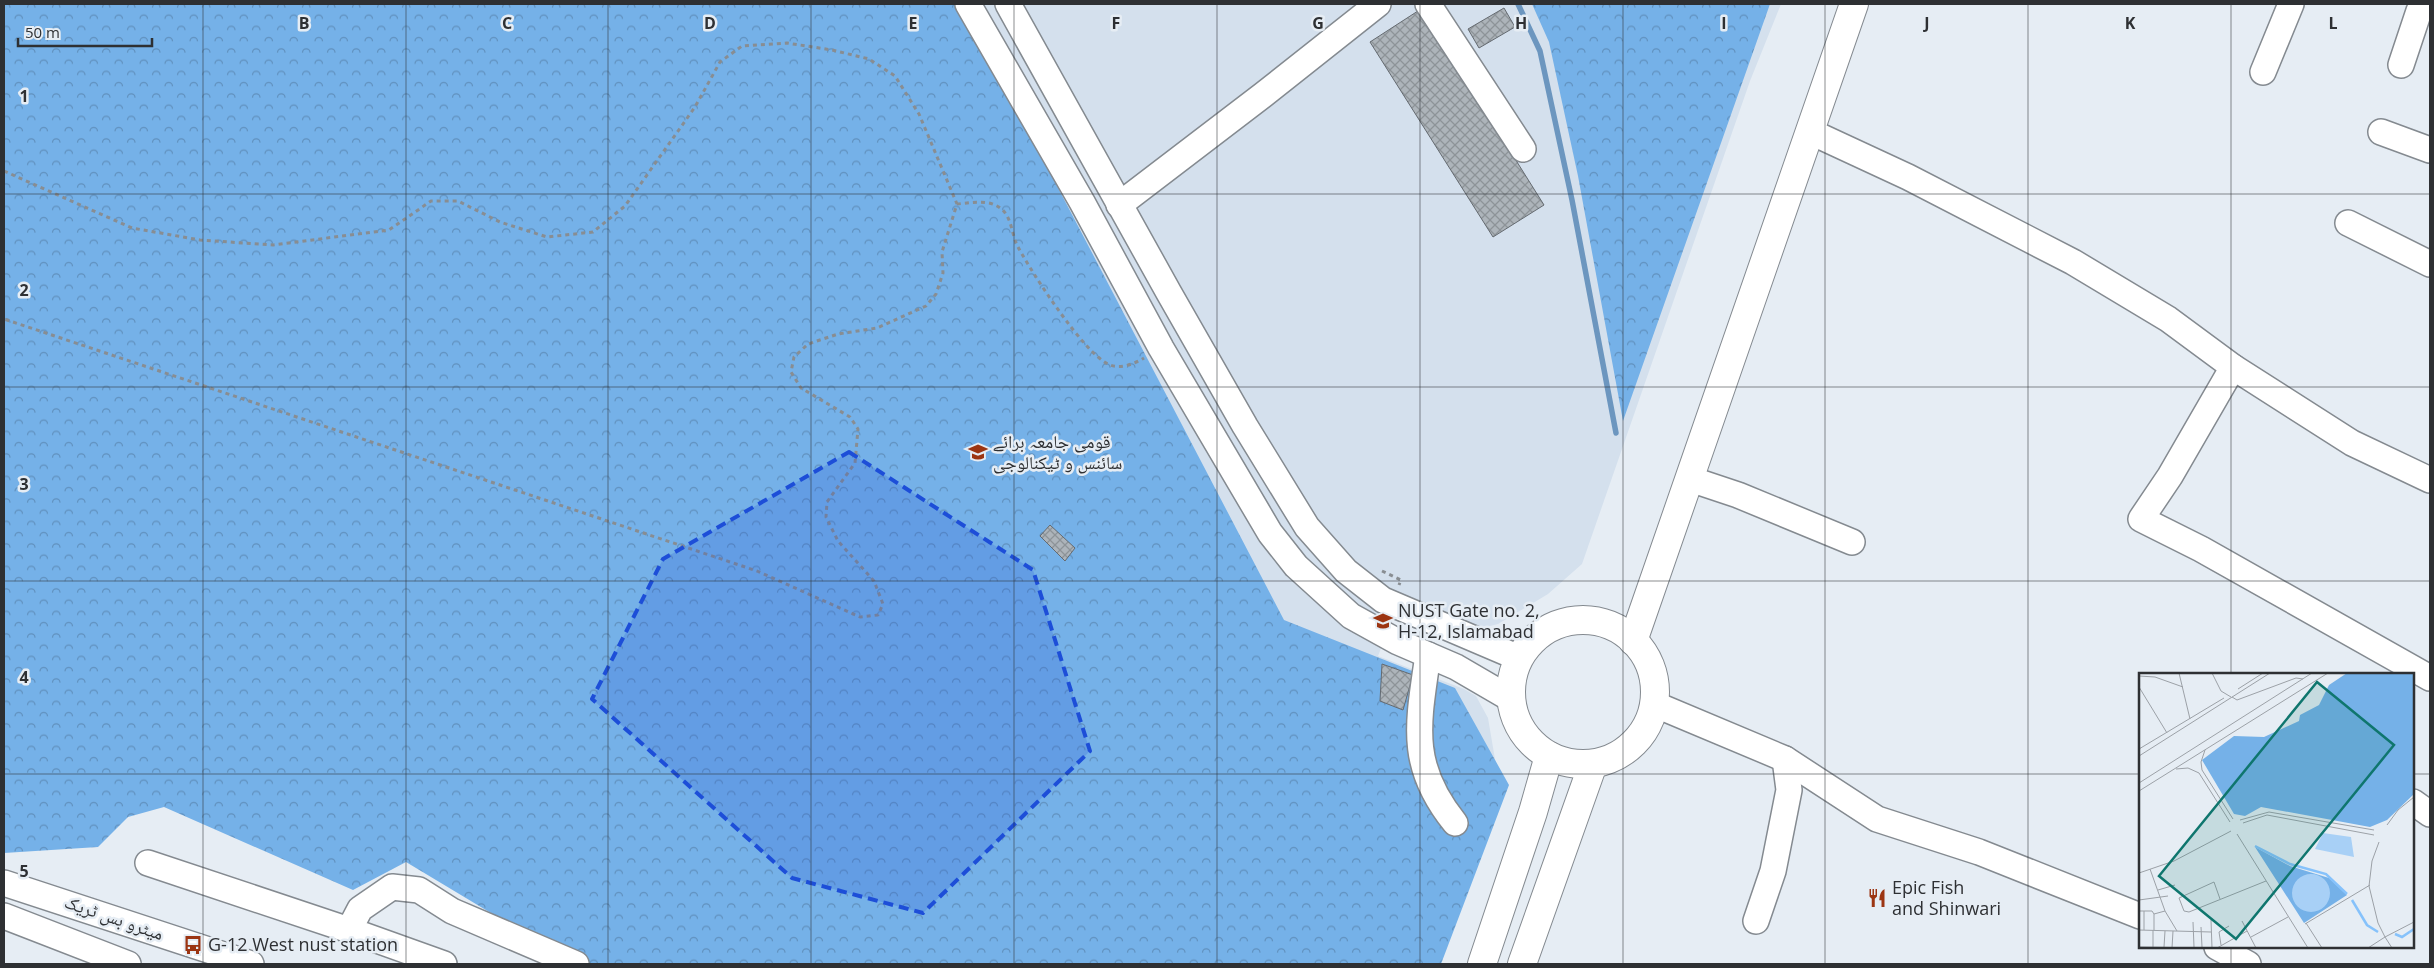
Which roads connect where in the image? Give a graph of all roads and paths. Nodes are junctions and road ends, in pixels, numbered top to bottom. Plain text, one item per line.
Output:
1 (968, 4) edge
2 (1008, 4) edge
3 (1378, 4) edge
4 (1428, 4) edge
5 (1854, 4) edge
6 (2291, 4) edge
7 (2417, 10) edge
8 (2401, 65) dead end
9 (2263, 72) dead end
10 (1811, 132) junction
11 (2381, 132) dead end
12 (1522, 149) dead end
13 (2430, 150) edge
14 (4, 171) edge
15 (1113, 195) junction
16 (1082, 202) junction
17 (957, 204) junction
18 (2348, 223) dead end
19 (2430, 264) edge
20 (4, 319) edge
21 (1161, 348) junction
22 (2233, 367) junction
23 (1690, 479) junction
24 (2430, 480) edge
25 (1852, 542) dead end
26 (1633, 641) junction
27 (1428, 655) junction
28 (1519, 658) junction
29 (2430, 678) edge
30 (1511, 699) junction
31 (1654, 704) junction
32 (1549, 756) junction
33 (1785, 759) junction
34 (1593, 764) junction
35 (2414, 803) edge
36 (2430, 814) edge
37 (1455, 823) dead end
38 (148, 863) dead end
39 (4, 883) edge
40 (4, 916) edge
41 (2139, 916) edge
42 (1756, 921) dead end
43 (349, 930) junction
44 (2219, 948) edge
45 (128, 964) edge
46 (251, 964) edge
47 (444, 964) edge
48 (576, 964) edge
49 (1482, 964) edge
50 (1522, 964) edge
51 (2248, 964) edge

1 - 16 street
2 - 15 street
3 - 15 street
4 - 12 street
5 - 10 main road
6 - 9 street
7 - 8 street
10 - 22 street
10 - 23 main road
11 - 13 street
14 - 17 path
15 - 16 street
15 - 28 street
16 - 21 street
17 - 20 path
17 - 21 path
18 - 19 street
21 - 27 street
22 - 24 street
22 - 29 street
23 - 25 street
23 - 26 main road
26 - 28 main road
26 - 31 main road
27 - 30 street
27 - 37 street
28 - 30 main road
30 - 32 main road
31 - 33 street
31 - 34 main road
32 - 34 main road
32 - 49 main road
33 - 41 street
33 - 42 street
34 - 50 main road
35 - 36 street
38 - 43 street
39 - 46 street, میٹرو بس ٹریک
40 - 45 street, میٹرو بس ٹریک
43 - 47 street
43 - 48 street
44 - 51 street

